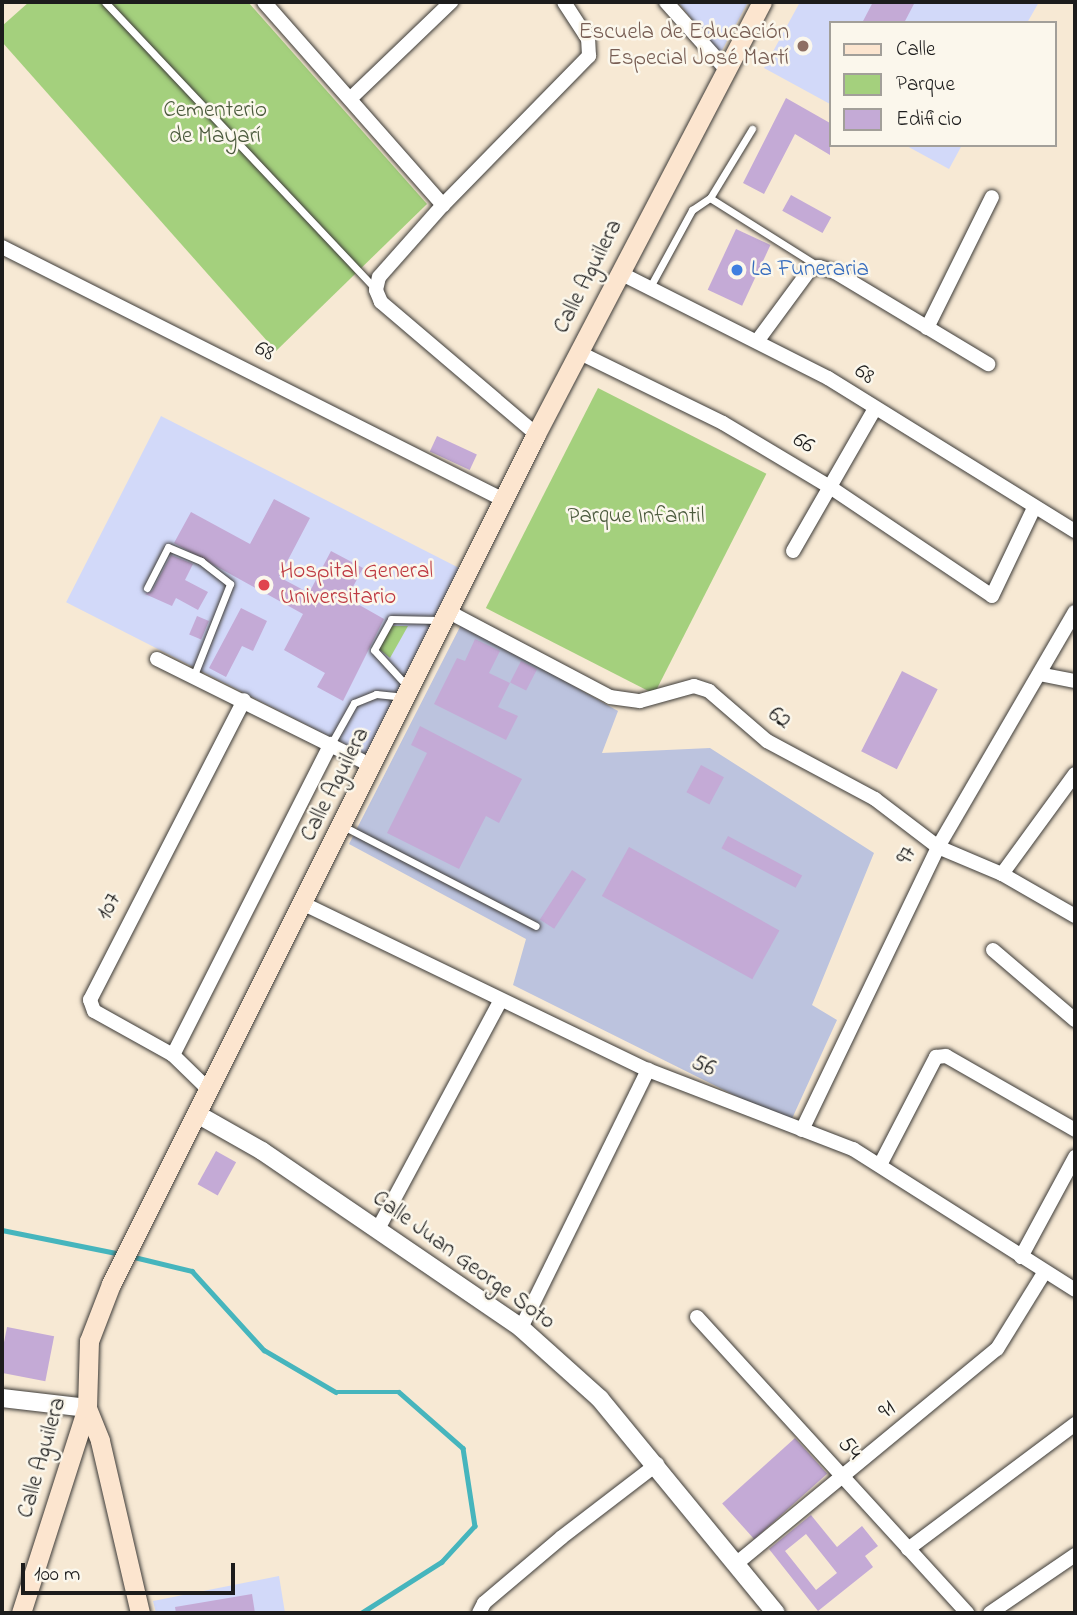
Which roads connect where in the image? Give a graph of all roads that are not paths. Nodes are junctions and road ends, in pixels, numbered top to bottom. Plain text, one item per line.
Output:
1 (105, 2) edge
2 (264, 2) edge
3 (451, 2) edge
4 (564, 2) edge
5 (666, 2) edge
6 (762, 2) edge
7 (725, 68) junction
8 (351, 98) junction
9 (752, 128) dead end
10 (992, 197) dead end
11 (710, 198) junction
12 (443, 205) junction
13 (2, 247) edge
14 (819, 267) junction
15 (620, 272) junction
16 (650, 287) junction
17 (376, 290) junction
18 (927, 328) junction
19 (758, 340) junction
20 (578, 352) junction
21 (988, 364) dead end
22 (874, 410) junction
23 (536, 434) junction
24 (830, 487) junction
25 (504, 499) junction
26 (1034, 508) junction
27 (1075, 531) edge
28 (793, 551) dead end
29 (148, 588) dead end
30 (1075, 612) edge
31 (447, 617) junction
32 (158, 659) dead end
33 (194, 674) junction
34 (1039, 674) junction
35 (1075, 681) edge
36 (409, 694) junction
37 (244, 700) junction
38 (331, 744) junction
39 (373, 766) junction
40 (1075, 774) edge
41 (343, 826) junction
42 (938, 847) junction
43 (1002, 874) junction
44 (304, 904) junction
45 (1075, 916) edge
46 (536, 926) dead end
47 (993, 950) dead end
48 (500, 1001) junction
49 (1075, 1020) edge
50 (173, 1055) junction
51 (648, 1070) junction
52 (210, 1091) junction
53 (197, 1114) junction
54 (802, 1130) junction
55 (1075, 1130) edge
56 (1075, 1157) edge
57 (880, 1165) junction
58 (378, 1229) junction
59 (1021, 1257) junction
60 (1044, 1273) junction
61 (1075, 1290) edge
62 (697, 1317) dead end
63 (521, 1328) junction
64 (2, 1398) edge
65 (87, 1408) junction
66 (1075, 1424) edge
67 (76, 1444) junction
68 (101, 1445) junction
69 (657, 1464) junction
70 (845, 1478) junction
71 (908, 1549) junction
72 (1075, 1555) edge
73 (737, 1563) junction
74 (21, 1613) edge
75 (139, 1613) edge
76 (479, 1613) edge
77 (776, 1613) edge
78 (967, 1613) edge
79 (990, 1613) edge

1 - 17 lane
2 - 8 street
3 - 8 street
4 - 12 street
5 - 7 street
6 - 7 main road, Calle Aguilera
7 - 15 main road, Calle Aguilera
8 - 12 street
9 - 11 lane
10 - 18 street
11 - 14 lane
11 - 16 lane
12 - 17 street
13 - 25 street, 68
14 - 18 street
14 - 19 street
15 - 16 street, 68
15 - 20 main road, Calle Aguilera
16 - 19 street, 68
17 - 23 street
18 - 21 street
19 - 22 street, 68
20 - 23 main road, Calle Aguilera
20 - 24 street, 66
22 - 24 street
22 - 26 street, 68
23 - 25 main road, Calle Aguilera
24 - 26 street, 66
24 - 28 street
25 - 31 main road, Calle Aguilera
26 - 27 street, 68
29 - 33 lane
30 - 34 street, 97
31 - 36 main road, Calle Aguilera
31 - 36 lane
31 - 42 street, 62
32 - 33 street
33 - 37 street
34 - 35 street
34 - 42 street, 97
36 - 38 lane
36 - 39 main road, Calle Aguilera
37 - 38 street
37 - 50 street, 107
38 - 39 street
38 - 50 street
39 - 41 main road, Calle Aguilera
40 - 43 street
41 - 44 main road, Calle Aguilera
41 - 46 lane
42 - 43 street, 62
42 - 54 street, 97
43 - 45 street, 62
44 - 48 street, 56
44 - 52 main road, Calle Aguilera
47 - 49 street
48 - 51 street, 56
48 - 58 street
50 - 52 street, 107
51 - 54 street, 56
51 - 63 street
52 - 53 main road, Calle Aguilera
53 - 58 street, Calle Juan George Soto
53 - 65 main road, Calle Aguilera
54 - 57 street, 56
55 - 57 street
56 - 59 street
57 - 59 street, 56
58 - 63 street, Calle Juan George Soto
59 - 60 street, 56
60 - 61 street, 56
60 - 70 street, 91
62 - 70 street, 54
63 - 69 street, Calle Juan George Soto
64 - 65 street
65 - 67 main road, Calle Aguilera
65 - 68 main road
66 - 71 street
67 - 68 main road
67 - 74 main road, Calle Aguilera
68 - 75 main road
69 - 73 street, Calle Juan George Soto
69 - 76 street
70 - 71 street, 54
70 - 73 street, 91
71 - 78 street, 54
72 - 79 street
73 - 77 street, Calle Juan George Soto

